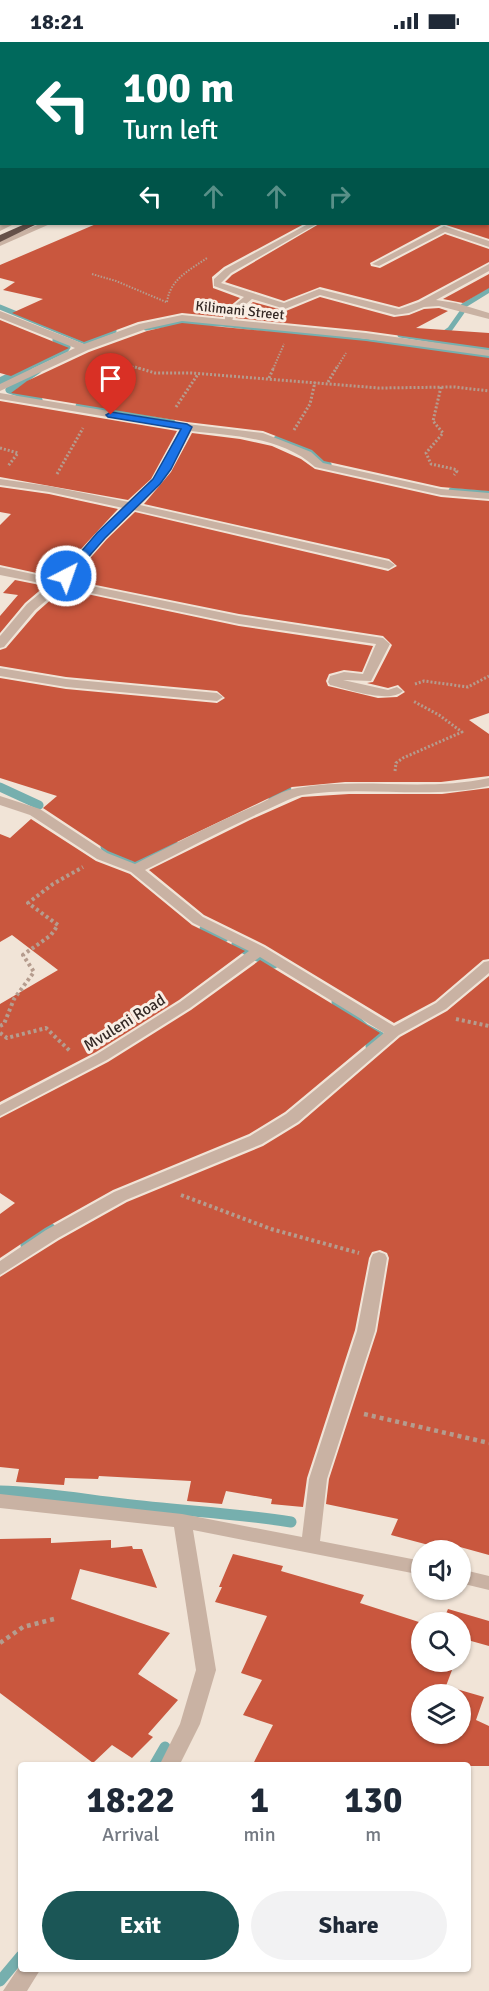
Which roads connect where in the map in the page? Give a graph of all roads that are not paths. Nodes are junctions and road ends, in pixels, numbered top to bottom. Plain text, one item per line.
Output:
1 (30, 225) edge
2 (44, 225) edge
3 (311, 225) edge
4 (0, 239) edge
5 (0, 243) edge
6 (489, 244) edge
7 (376, 264) dead end
8 (489, 267) edge
9 (250, 296) junction
10 (422, 304) junction
11 (0, 314) edge
12 (489, 316) edge
13 (228, 322) junction
14 (84, 348) junction
15 (489, 353) edge
16 (0, 388) edge
17 (0, 396) edge
18 (187, 427) junction
19 (2, 478) edge
20 (489, 496) edge
21 (132, 506) junction
22 (389, 565) dead end
23 (0, 571) edge
24 (57, 585) junction
25 (0, 644) edge
26 (0, 672) edge
27 (398, 691) road end
28 (217, 697) dead end
29 (489, 782) edge
30 (0, 800) edge
31 (136, 869) junction
32 (259, 950) junction
33 (489, 965) edge
34 (394, 1032) junction
35 (0, 1111) edge
36 (379, 1258) road end
37 (0, 1269) edge
38 (0, 1501) edge
39 (182, 1521) junction
40 (310, 1545) junction
41 (411, 1566) edge
42 (471, 1579) edge
43 (489, 1583) edge
44 (171, 1762) edge
45 (28, 1972) edge
46 (14, 1991) edge

1 - 4 highway
2 - 5 lane
3 - 9 lane
6 - 7 lane
8 - 10 lane
9 - 10 lane
9 - 13 lane
10 - 12 lane
11 - 14 street
13 - 14 street, Kilimani Street
13 - 15 street, Kilimani Street
14 - 16 street, Kilimani Street
17 - 18 street
18 - 20 street
18 - 21 street
19 - 21 street
21 - 22 street
21 - 24 street
23 - 24 street
24 - 25 street
24 - 27 street
26 - 28 street
29 - 31 street
30 - 31 street
31 - 32 street
32 - 34 street
32 - 35 street, Mvuleni Road
33 - 34 street
34 - 37 street
36 - 40 street
38 - 39 street
39 - 40 street
39 - 44 street
40 - 41 street
42 - 43 street
45 - 46 street

